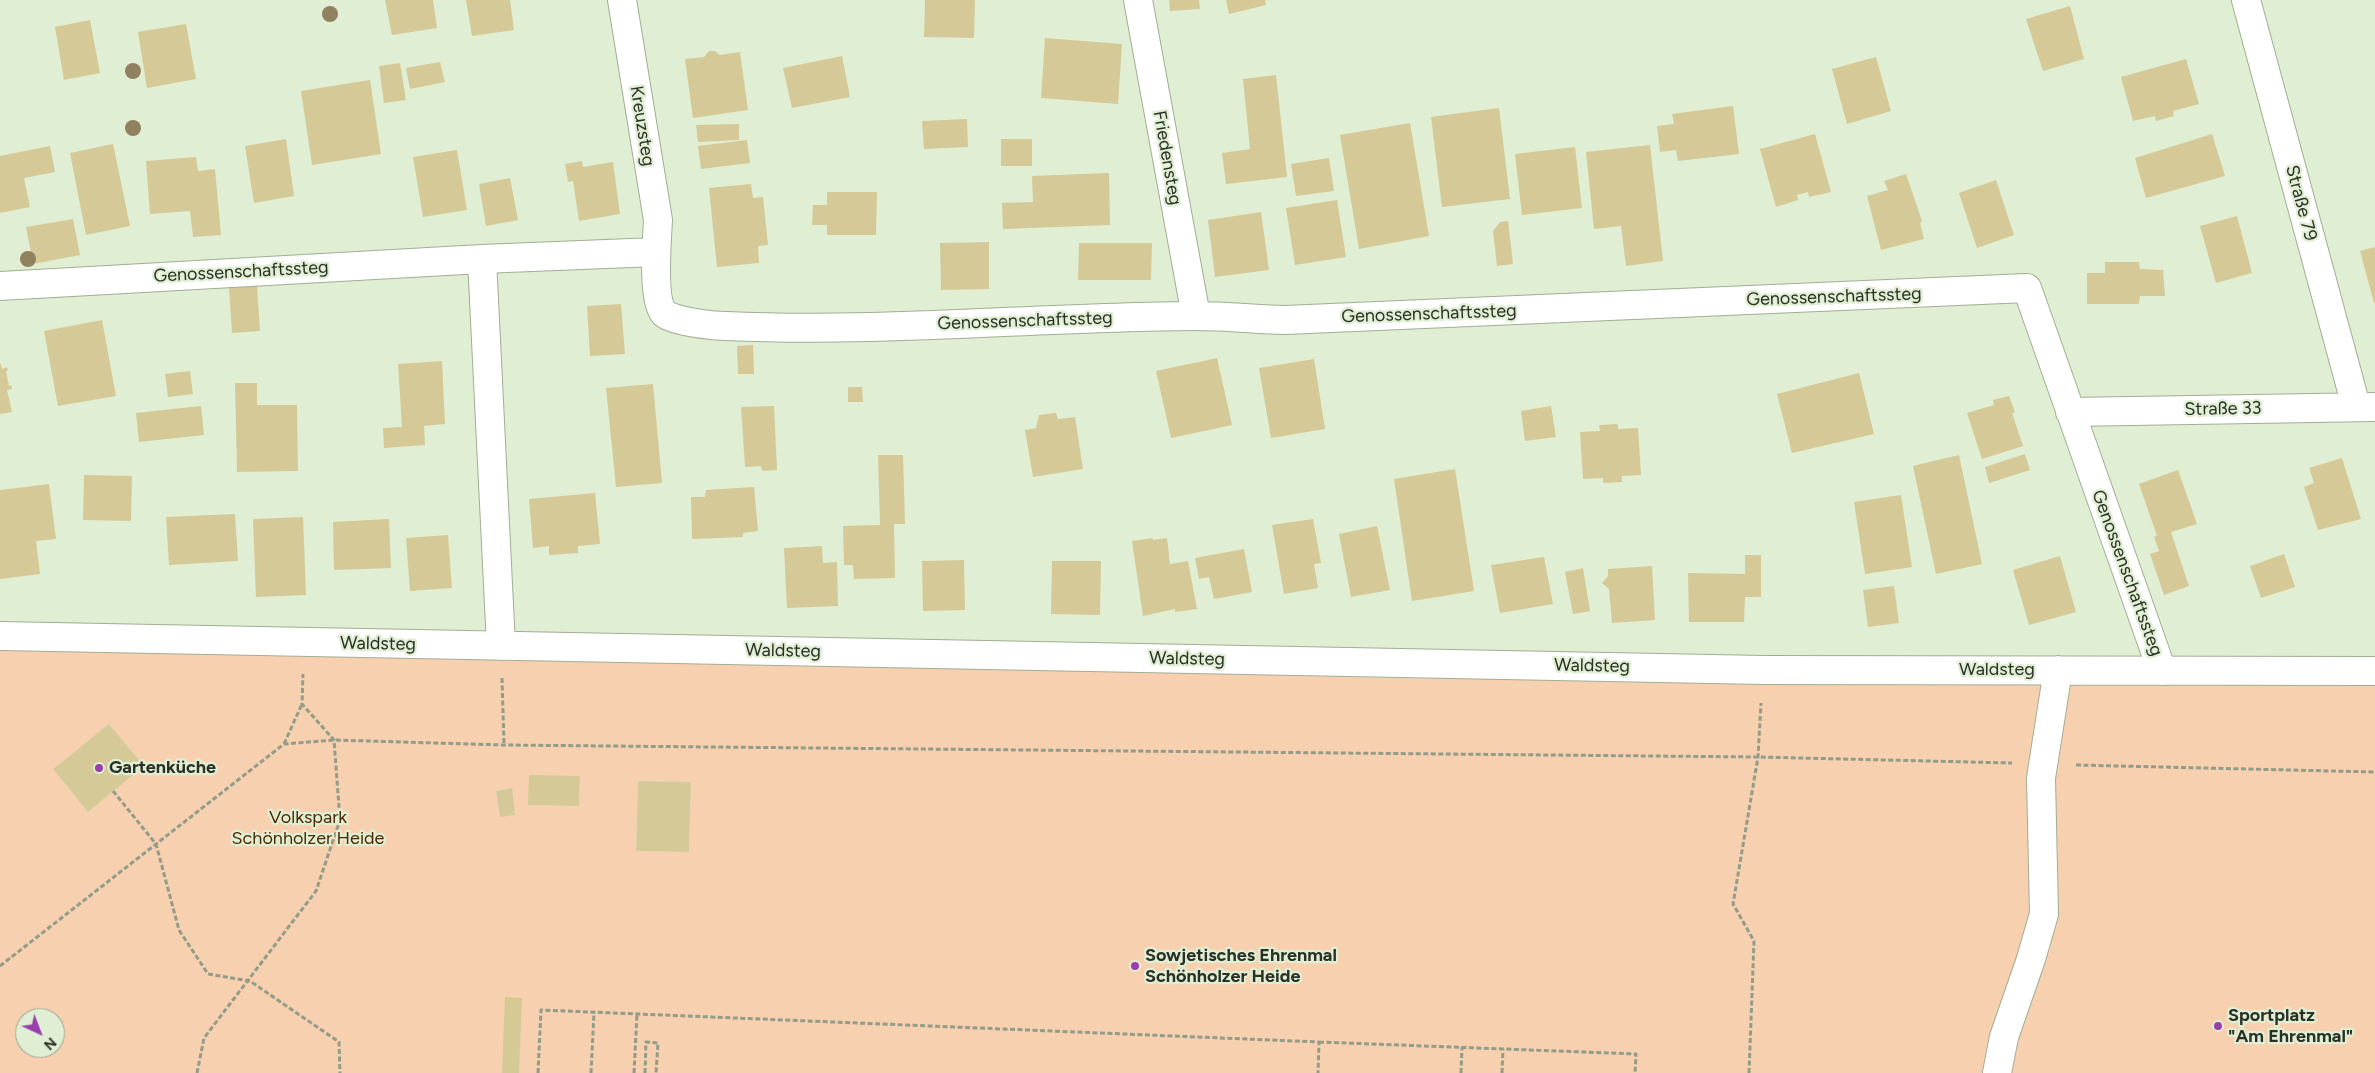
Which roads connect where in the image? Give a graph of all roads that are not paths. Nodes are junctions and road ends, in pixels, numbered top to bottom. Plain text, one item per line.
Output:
1 (622, 0) edge
2 (1138, 0) edge
3 (2246, 0) edge
4 (656, 252) junction
5 (482, 259) junction
6 (0, 286) edge
7 (1196, 316) junction
8 (2366, 407) edge
9 (2070, 412) junction
10 (0, 636) edge
11 (501, 646) junction
12 (2058, 670) junction
13 (2162, 671) junction
14 (2375, 671) edge
15 (1997, 1073) edge

1 - 4 street, Kreuzsteg
2 - 7 street, Friedensteg
3 - 8 street, Straße 79
4 - 5 street, Genossenschaftssteg
4 - 7 street, Genossenschaftssteg
5 - 6 street, Genossenschaftssteg
5 - 11 street
7 - 9 street, Genossenschaftssteg
8 - 9 street, Straße 33
9 - 13 street, Genossenschaftssteg
10 - 11 street, Waldsteg
11 - 12 street, Waldsteg
12 - 13 street, Waldsteg
12 - 15 street
13 - 14 street, Waldsteg

